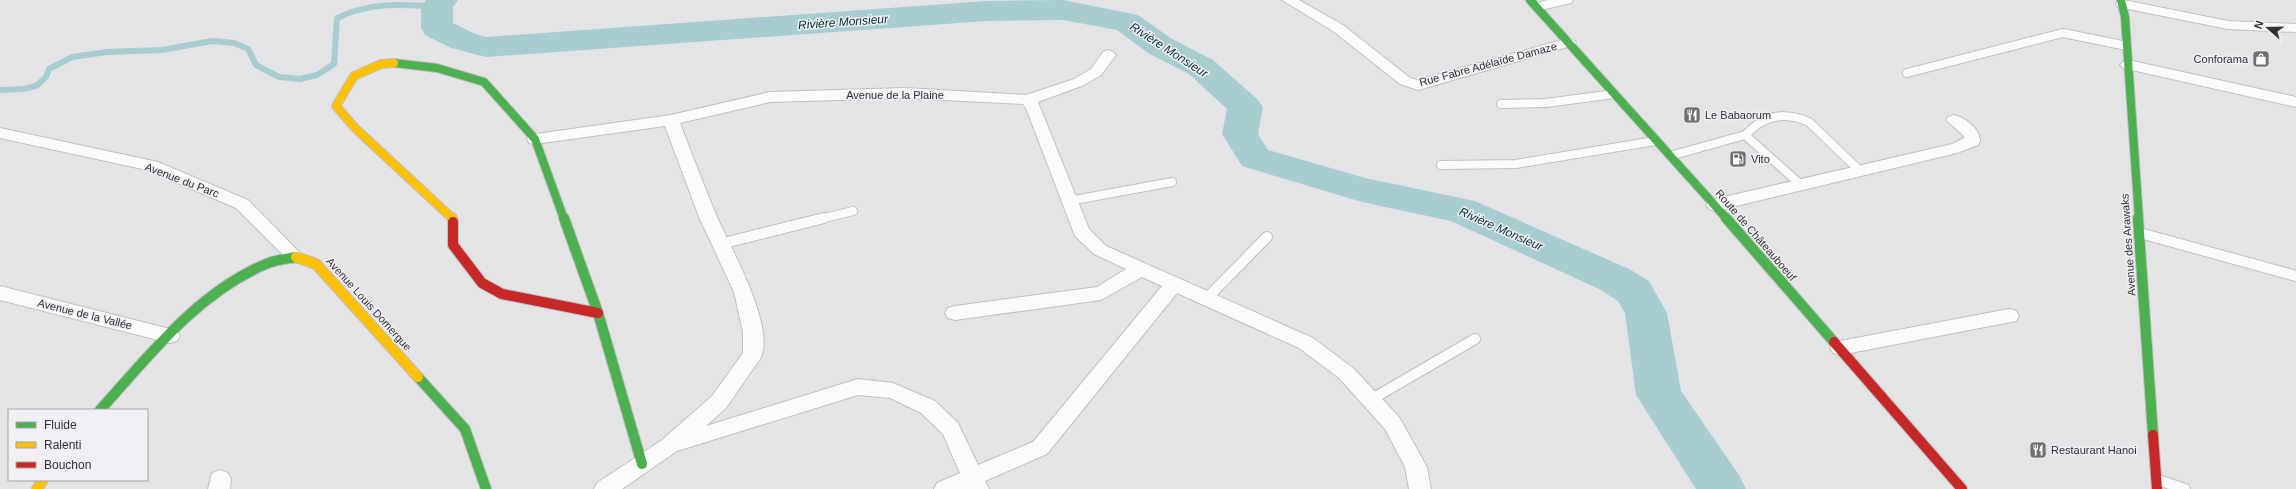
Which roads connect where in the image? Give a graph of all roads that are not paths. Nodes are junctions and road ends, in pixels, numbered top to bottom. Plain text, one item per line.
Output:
1 (1289, 0) edge
2 (1566, 0) edge
3 (2122, 2) edge
4 (1533, 3) edge
5 (2296, 28) edge
6 (1569, 42) junction
7 (2127, 46) junction
8 (1108, 55) dead end
9 (2128, 65) junction
10 (1907, 73) dead end
11 (1614, 94) junction
12 (1026, 100) junction
13 (2296, 102) edge
14 (1501, 104) dead end
15 (671, 120) junction
16 (1954, 120) dead end
17 (0, 133) edge
18 (1745, 135) junction
19 (535, 139) junction
20 (1655, 141) junction
21 (1668, 156) junction
22 (1441, 164) dead end
23 (1860, 171) junction
24 (1172, 182) dead end
25 (1801, 185) junction
26 (1069, 201) junction
27 (1715, 205) junction
28 (853, 211) dead end
29 (2140, 233) junction
30 (1267, 237) dead end
31 (720, 244) junction
32 (295, 257) junction
33 (1141, 269) junction
34 (2296, 276) edge
35 (1174, 284) junction
36 (0, 293) edge
37 (1206, 298) junction
38 (598, 313) junction
39 (955, 314) dead end
40 (2009, 316) dead end
41 (170, 336) junction
42 (1475, 339) dead end
43 (1840, 348) junction
44 (1372, 399) junction
45 (101, 409) edge
46 (669, 446) junction
47 (642, 464) junction
48 (976, 484) edge
49 (2157, 484) edge
50 (486, 489) edge
51 (604, 489) edge
52 (945, 489) edge
53 (1420, 489) edge
54 (1962, 489) edge
55 (2185, 489) edge

1 - 6 street, Rue Fabre Adélaïde Damaze
2 - 4 street
3 - 5 street
3 - 7 street, Avenue des Arawaks
4 - 6 street, Route de Châteauboeuf
6 - 11 street, Route de Châteauboeuf
7 - 9 street, Avenue des Arawaks
7 - 10 lane
8 - 12 street, Avenue de la Plaine
9 - 13 street
9 - 29 street, Avenue des Arawaks
11 - 14 lane
11 - 20 street, Route de Châteauboeuf
12 - 15 street, Avenue de la Plaine
12 - 26 street
15 - 19 street, Avenue de la Plaine
15 - 31 street
16 - 23 street
17 - 32 street, Avenue du Parc
18 - 21 lane
18 - 23 lane
18 - 25 lane
19 - 38 street
19 - 38 street
20 - 21 street, Route de Châteauboeuf
20 - 22 lane
21 - 27 street, Route de Châteauboeuf
23 - 25 street
24 - 26 lane
25 - 27 street
26 - 33 street
27 - 43 street, Route de Châteauboeuf
28 - 31 lane
29 - 34 lane
29 - 49 street, Avenue des Arawaks
30 - 37 lane
31 - 46 street
32 - 41 street
32 - 50 street, Avenue Louis Domergue
33 - 35 street
33 - 39 street
35 - 37 street
35 - 48 street
36 - 41 street, Avenue de la Vallée
37 - 44 street
38 - 47 street
40 - 43 street
41 - 45 street
42 - 44 lane
43 - 54 street, Route de Châteauboeuf
44 - 53 street
46 - 47 street
46 - 48 street
47 - 51 street
48 - 52 street
49 - 55 lane

